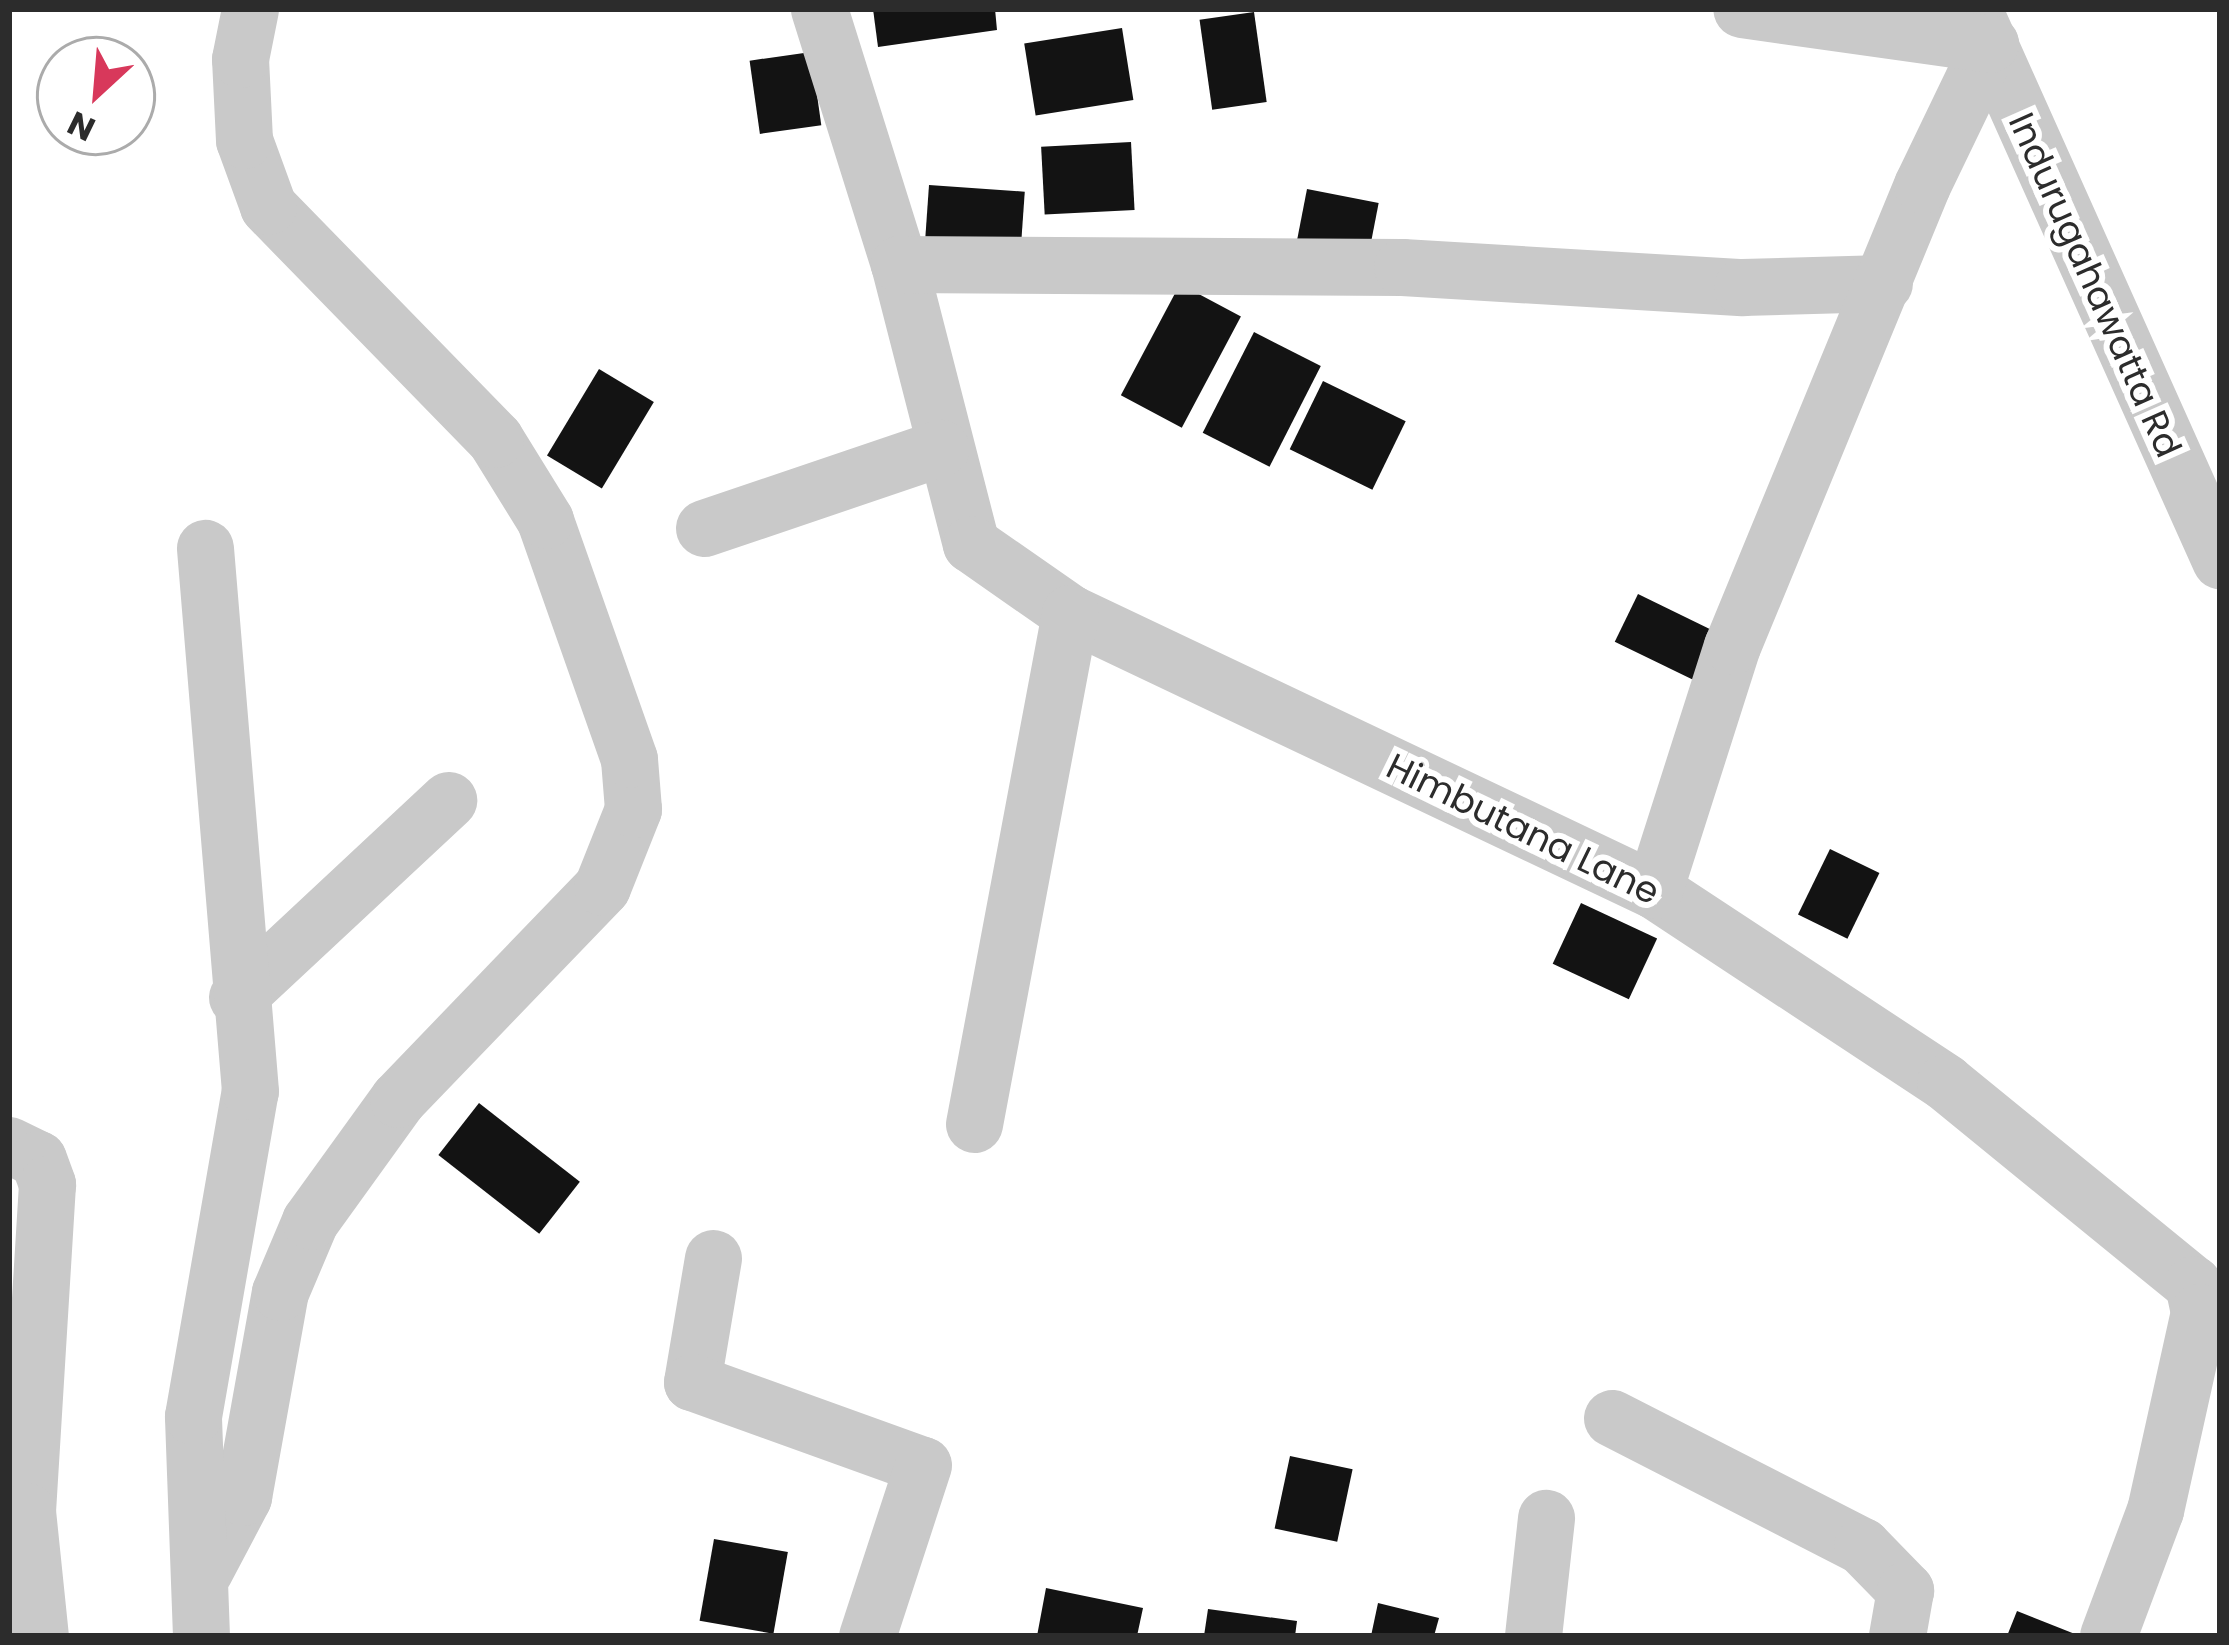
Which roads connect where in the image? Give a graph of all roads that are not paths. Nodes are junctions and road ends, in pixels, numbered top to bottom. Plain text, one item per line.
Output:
1 (250, 9) edge
2 (818, 9) edge
3 (1741, 9) edge
4 (1981, 27) edge
5 (899, 264) junction
6 (1884, 284) junction
7 (941, 448) junction
8 (704, 528) dead end
9 (205, 548) dead end
10 (2220, 560) edge
11 (1070, 613) junction
12 (448, 800) dead end
13 (1654, 890) junction
14 (237, 997) junction
15 (974, 1124) dead end
16 (9, 1145) edge
17 (712, 1258) dead end
18 (1612, 1418) dead end
19 (1546, 1518) dead end
20 (204, 1571) junction
21 (40, 1636) edge
22 (201, 1636) edge
23 (868, 1636) edge
24 (1533, 1636) edge
25 (1898, 1636) edge
26 (2108, 1636) edge

1 - 20 street
2 - 5 street, Himbutana Lane
3 - 4 street
4 - 6 street
4 - 10 street, Indurugahawatta Rd
5 - 6 street
5 - 7 street, Himbutana Lane
6 - 13 street
7 - 8 street
7 - 11 street, Himbutana Lane
9 - 14 street
11 - 13 street, Himbutana Lane
11 - 15 street
12 - 14 street
13 - 26 street, Himbutana Lane
14 - 20 street
16 - 21 street
17 - 23 street
18 - 25 street
19 - 24 street
20 - 22 street

